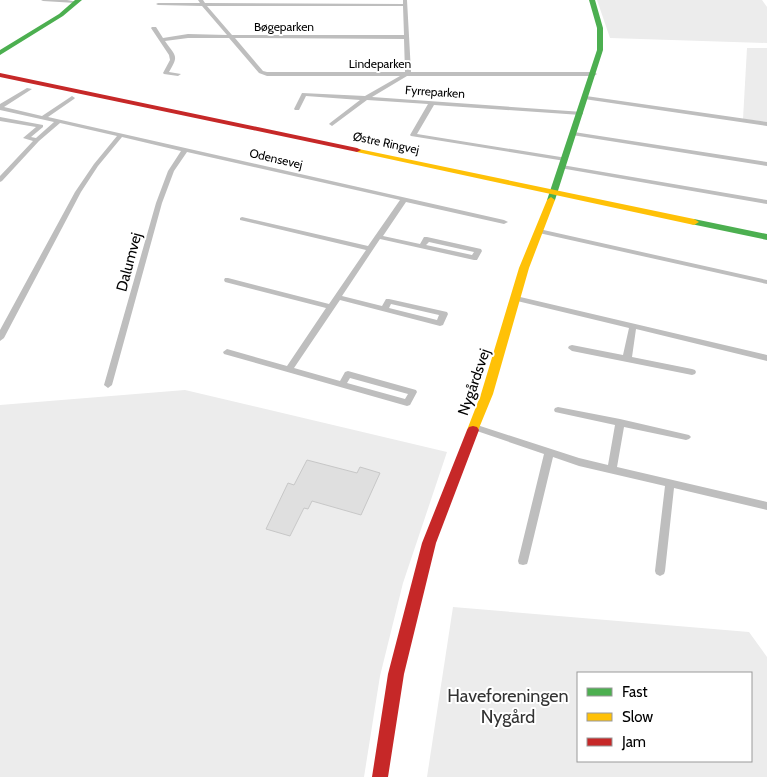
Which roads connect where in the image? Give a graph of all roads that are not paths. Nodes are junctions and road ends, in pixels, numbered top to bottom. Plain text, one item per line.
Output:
1 (43, 0) edge
2 (592, 0) edge
3 (78, 1) edge
4 (202, 2) edge
5 (405, 2) edge
6 (158, 4) dead end
7 (154, 28) dead end
8 (232, 37) junction
9 (406, 37) junction
10 (163, 40) junction
11 (1, 51) edge
12 (178, 74) dead end
13 (408, 74) junction
14 (594, 74) junction
15 (0, 75) edge
16 (29, 89) dead end
17 (72, 98) dead end
18 (366, 98) junction
19 (586, 98) junction
20 (432, 103) junction
21 (0, 108) edge
22 (297, 109) dead end
23 (581, 113) junction
24 (43, 118) junction
25 (3, 119) edge
26 (59, 121) junction
27 (332, 124) dead end
28 (767, 124) edge
29 (0, 125) edge
30 (574, 134) junction
31 (120, 136) junction
32 (37, 140) junction
33 (185, 150) junction
34 (564, 163) junction
35 (767, 164) edge
36 (0, 180) edge
37 (554, 193) junction
38 (404, 200) junction
39 (767, 202) edge
40 (242, 219) dead end
41 (504, 222) dead end
42 (539, 231) junction
43 (379, 236) junction
44 (767, 237) edge
45 (422, 246) junction
46 (370, 249) junction
47 (228, 280) dead end
48 (767, 282) edge
49 (337, 298) junction
50 (516, 298) junction
51 (331, 307) junction
52 (384, 309) junction
53 (634, 326) junction
54 (0, 338) edge
55 (572, 348) dead end
56 (227, 352) dead end
57 (767, 358) edge
58 (627, 359) junction
59 (289, 369) junction
60 (692, 372) dead end
61 (342, 384) junction
62 (108, 385) dead end
63 (558, 410) dead end
64 (620, 422) junction
65 (474, 427) junction
66 (686, 437) dead end
67 (549, 453) junction
68 (612, 470) junction
69 (670, 483) junction
70 (767, 506) edge
71 (523, 561) dead end
72 (660, 571) dead end
73 (380, 777) edge

1 - 3 street
2 - 14 street, Nygårdsvej
3 - 11 street
4 - 5 street
4 - 6 street
4 - 8 street, Lindeparken
5 - 9 street
7 - 10 street
8 - 9 street, Bøgeparken
8 - 10 street, Bøgeparken
8 - 13 street, Lindeparken
9 - 13 street
10 - 12 street
13 - 14 street, Lindeparken
13 - 18 street
14 - 19 street, Nygårdsvej
15 - 37 street, Østre Ringvej
16 - 21 street, Odensevej
17 - 24 street
18 - 20 street, Fyrreparken
18 - 22 street, Fyrreparken
18 - 27 street
19 - 23 street, Nygårdsvej
19 - 28 street
20 - 23 street, Fyrreparken
20 - 34 street
21 - 24 street, Odensevej
23 - 30 street, Nygårdsvej
24 - 26 street, Odensevej
25 - 29 street
25 - 32 street
26 - 31 street, Odensevej
26 - 32 street
30 - 34 street, Nygårdsvej
30 - 35 street
31 - 33 street, Odensevej
31 - 54 street
32 - 36 street
33 - 38 street, Odensevej
33 - 62 street, Dalumvej
34 - 37 street, Nygårdsvej
34 - 39 street
37 - 42 street, Nygårdsvej
37 - 44 street, Østre Ringvej
38 - 41 street, Odensevej
38 - 43 street
40 - 46 street
42 - 48 street
42 - 50 street, Nygårdsvej
43 - 45 street
43 - 46 street
45 - 45 street
46 - 49 street
47 - 51 street
49 - 51 street
49 - 52 street
50 - 53 street
50 - 65 street, Nygårdsvej
51 - 59 street
52 - 52 street
53 - 57 street
53 - 58 street
55 - 58 street
56 - 59 street
58 - 60 street
59 - 61 street
61 - 61 street
63 - 64 street
64 - 66 street
64 - 68 street
65 - 67 street
65 - 73 street, Nygårdsvej
67 - 68 street
67 - 71 street
68 - 69 street
69 - 70 street
69 - 72 street

